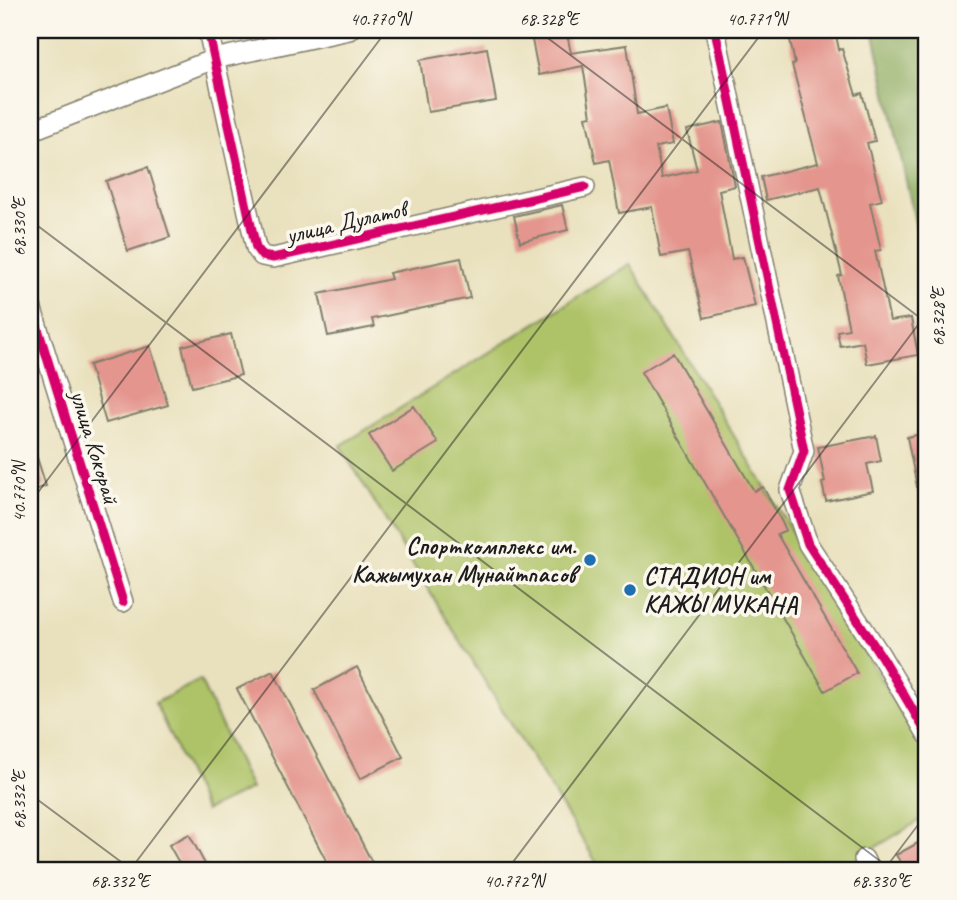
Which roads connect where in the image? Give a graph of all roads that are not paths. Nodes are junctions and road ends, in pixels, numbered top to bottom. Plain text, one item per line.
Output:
1 (208, 30) edge
2 (349, 30) edge
3 (715, 30) edge
4 (214, 59) junction
5 (30, 131) edge
6 (585, 187) dead end
7 (30, 303) edge
8 (123, 602) dead end
9 (927, 734) edge

1 - 4 street, улица Дулатов
2 - 4 street
3 - 9 street
4 - 5 street
4 - 6 street, улица Дулатов
7 - 8 street, улица Кокорай

